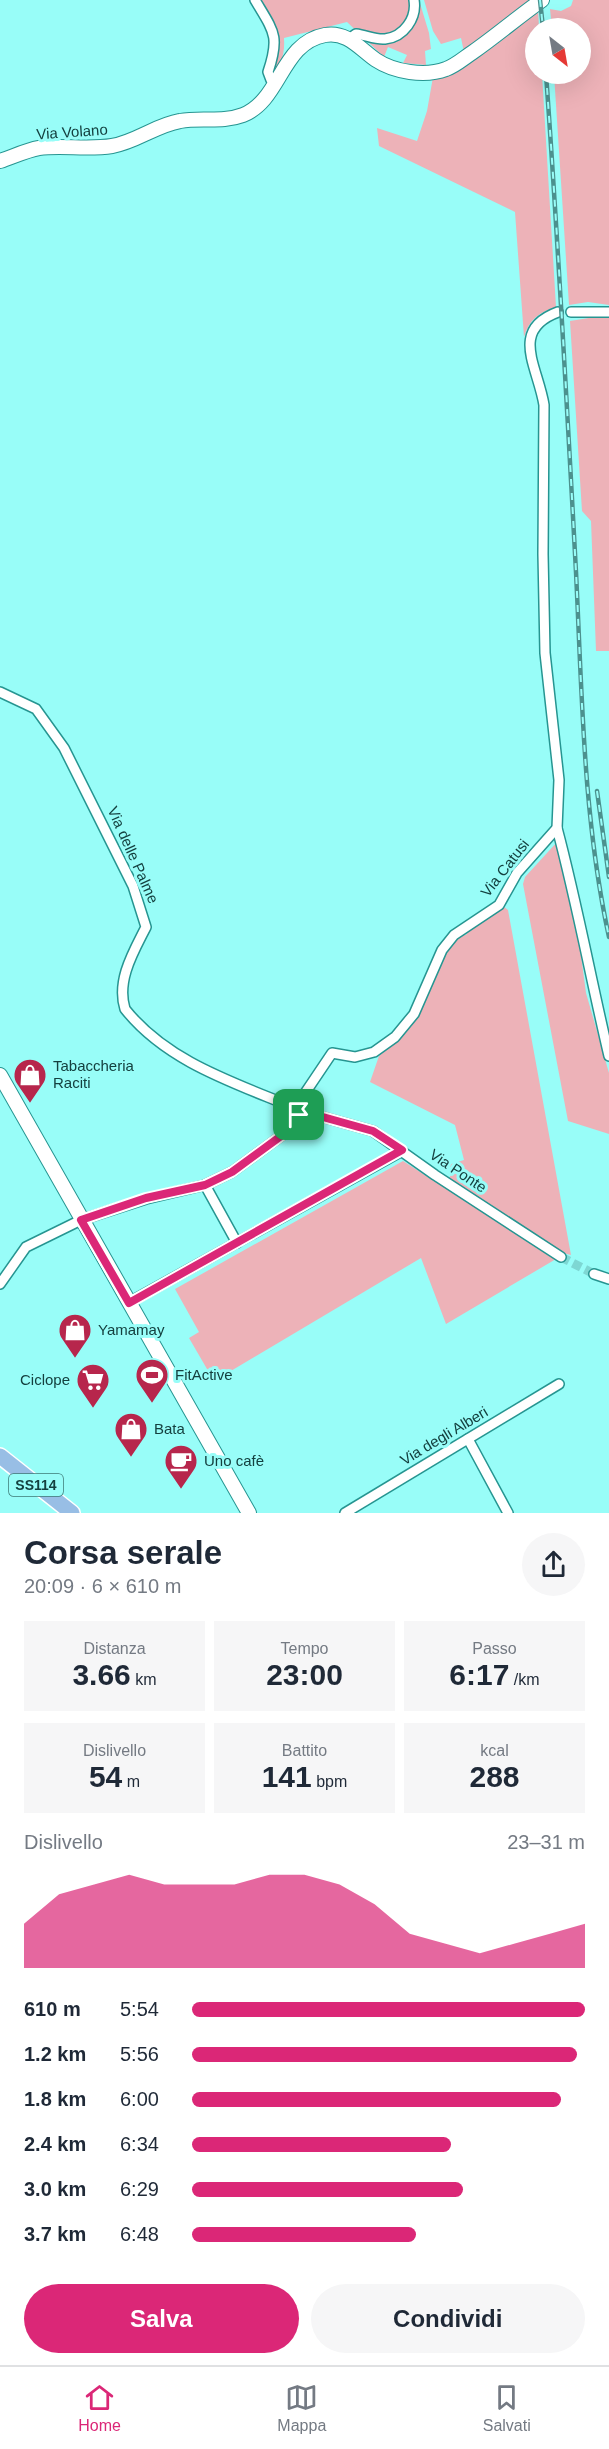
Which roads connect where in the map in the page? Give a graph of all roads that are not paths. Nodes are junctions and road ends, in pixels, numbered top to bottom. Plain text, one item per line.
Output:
1 (255, 0) edge
2 (414, 0) edge
3 (542, 0) edge
4 (349, 39) junction
5 (276, 82) junction
6 (0, 160) edge
7 (558, 312) dead end
8 (571, 312) dead end
9 (609, 312) edge
10 (0, 692) edge
11 (557, 828) junction
12 (609, 1056) edge
13 (0, 1075) edge
14 (297, 1112) junction
15 (402, 1150) junction
16 (205, 1185) junction
17 (81, 1220) junction
18 (237, 1243) junction
19 (561, 1257) tunnel mouth
20 (594, 1274) tunnel mouth
21 (609, 1280) edge
22 (0, 1284) edge
23 (129, 1303) junction
24 (559, 1384) dead end
25 (468, 1439) junction
26 (0, 1456) edge
27 (360, 1504) junction
28 (248, 1512) edge
29 (72, 1513) edge
30 (345, 1513) edge
31 (366, 1513) edge
32 (508, 1513) edge

1 - 5 street
2 - 4 street
3 - 4 street
4 - 5 street, Via Volano
5 - 6 street, Via Volano
7 - 11 street
8 - 9 street
10 - 14 street, Via delle Palme
11 - 12 street
11 - 14 street, Via Catusi
13 - 17 street
14 - 15 street, Via Ponte
14 - 16 street, Via Catusi
15 - 18 street
15 - 19 street, Via Ponte
16 - 17 street, Via Catusi
16 - 18 street
17 - 22 street, Via Catusi
17 - 23 street
18 - 23 street
20 - 21 street
23 - 28 street
24 - 25 street, Via degli Alberi
25 - 27 street, Via degli Alberi
25 - 32 street
26 - 29 main road, SS114
27 - 30 street, Via degli Alberi
27 - 31 street

